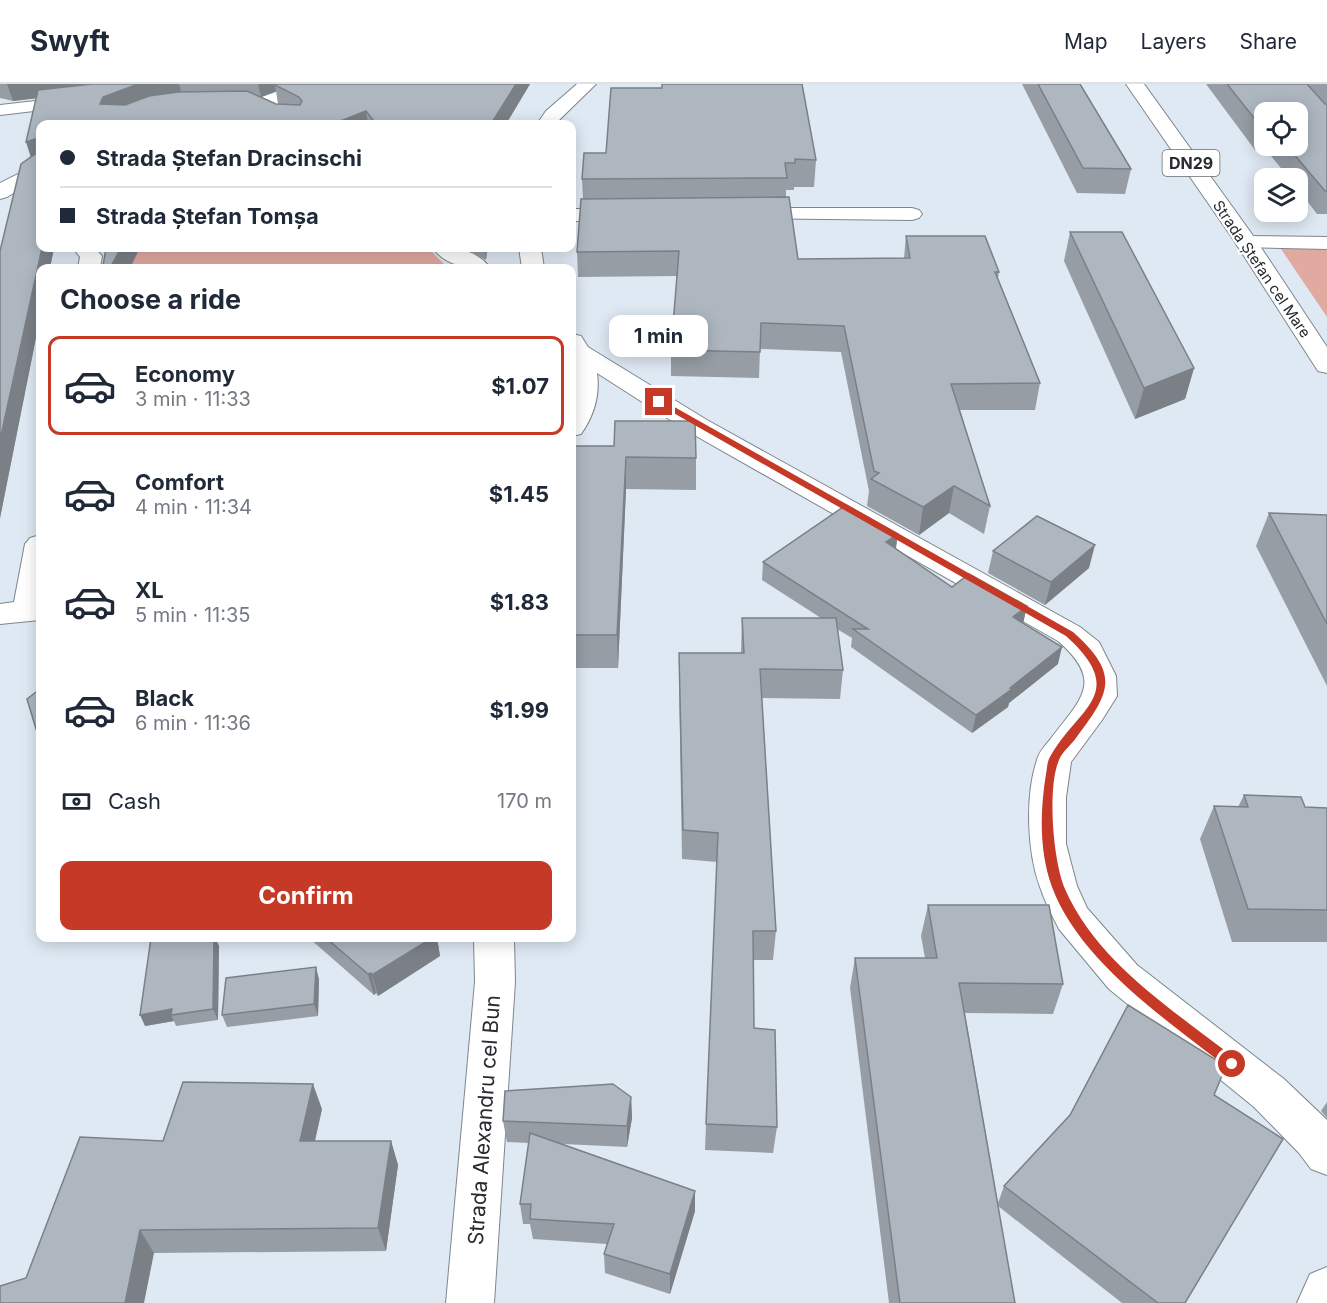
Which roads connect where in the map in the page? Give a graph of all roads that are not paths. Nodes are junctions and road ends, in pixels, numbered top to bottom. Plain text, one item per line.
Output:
1 (76, 84) edge
2 (315, 84) edge
3 (587, 84) edge
4 (1135, 84) edge
5 (209, 104) edge
6 (255, 105) junction
7 (0, 110) edge
8 (275, 115) edge
9 (549, 120) edge
10 (36, 174) edge
11 (2, 191) edge
12 (642, 214) edge
13 (724, 214) edge
14 (912, 214) dead end
15 (576, 215) edge
16 (1246, 242) junction
17 (1327, 243) edge
18 (451, 252) edge
19 (472, 264) edge
20 (576, 346) edge
21 (1327, 366) edge
22 (576, 419) edge
23 (36, 560) edge
24 (23, 612) edge
25 (494, 942) edge
26 (1327, 1154) edge
27 (1327, 1291) edge
28 (470, 1303) edge
29 (1321, 1303) edge

1 - 7 street
2 - 6 street
3 - 9 street
4 - 16 street, Strada Ștefan cel Mare / DN29
5 - 6 street
6 - 8 street
10 - 11 street
12 - 15 street
13 - 14 street
16 - 17 street
16 - 21 street, Strada Ștefan cel Mare / DN29
18 - 19 street
20 - 22 street
20 - 26 street
23 - 24 street
25 - 28 street, Strada Alexandru cel Bun
27 - 29 street

